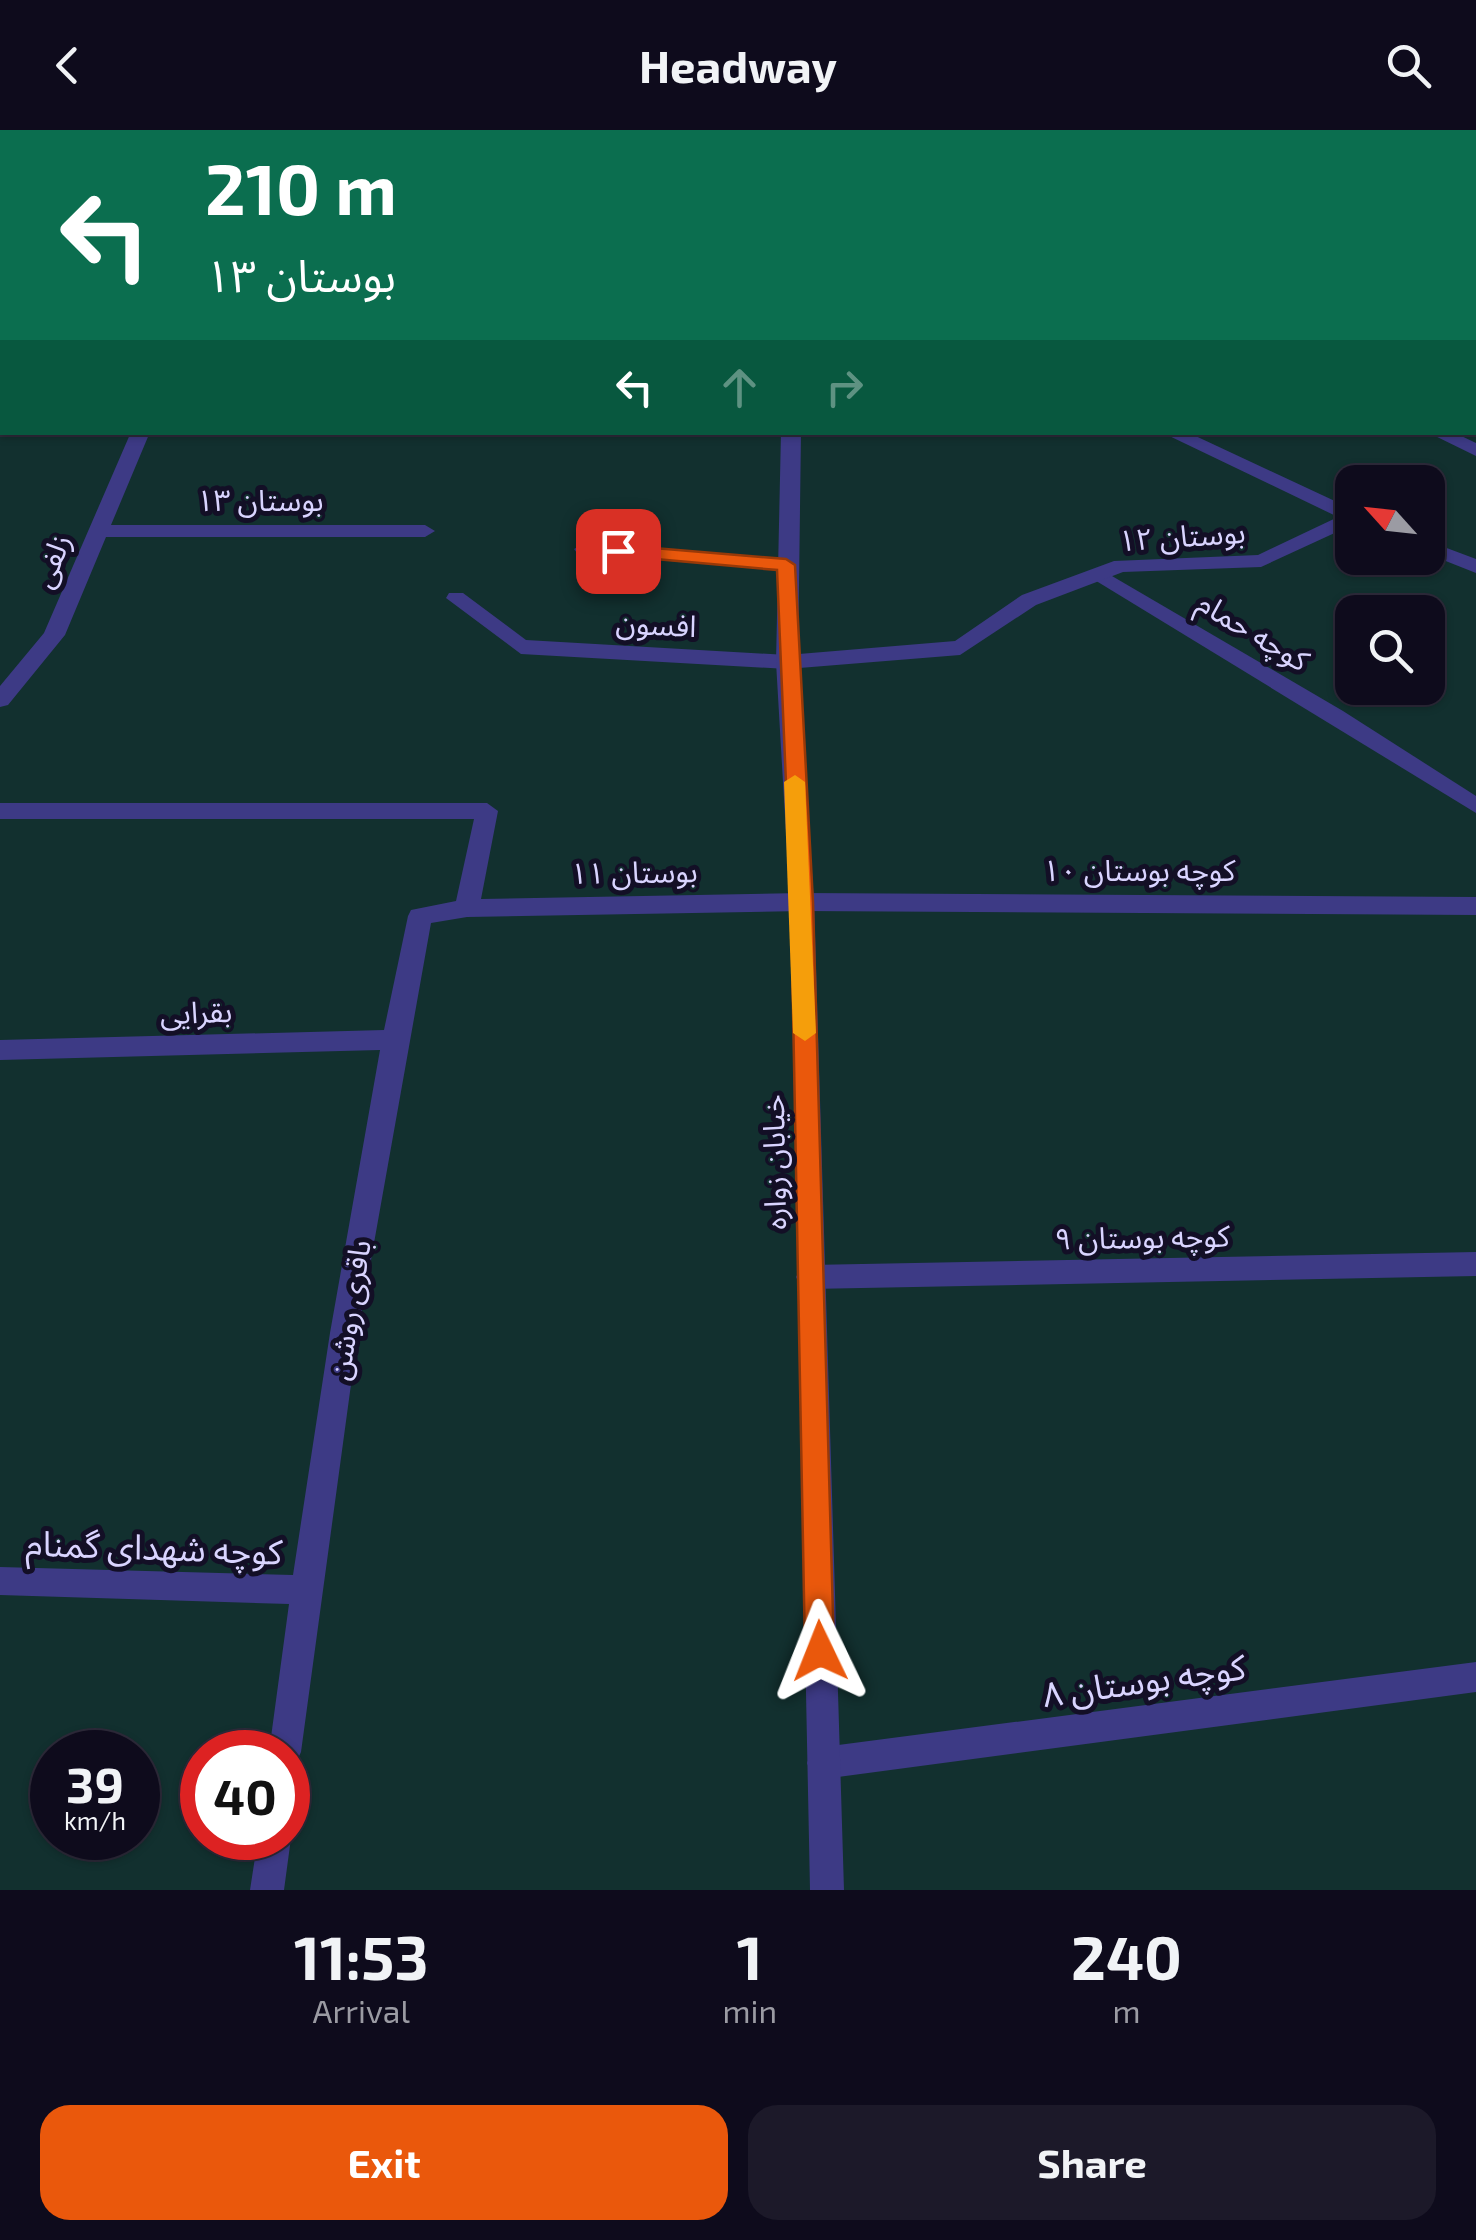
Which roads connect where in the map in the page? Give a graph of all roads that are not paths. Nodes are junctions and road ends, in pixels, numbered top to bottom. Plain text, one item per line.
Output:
1 (140, 435) edge
2 (791, 435) edge
3 (1176, 435) edge
4 (1443, 435) edge
5 (1476, 450) edge
6 (1335, 509) edge
7 (1335, 525) edge
8 (96, 531) junction
9 (424, 531) dead end
10 (584, 549) dead end
11 (1445, 554) edge
12 (786, 565) junction
13 (1476, 567) edge
14 (1100, 576) junction
15 (456, 598) dead end
16 (787, 662) junction
17 (0, 700) edge
18 (1476, 806) edge
19 (0, 811) edge
20 (802, 902) junction
21 (1476, 906) edge
22 (467, 908) junction
23 (394, 1040) junction
24 (0, 1050) edge
25 (1476, 1264) edge
26 (810, 1276) junction
27 (0, 1581) edge
28 (306, 1590) junction
29 (1476, 1678) edge
30 (288, 1730) edge
31 (823, 1764) junction
32 (271, 1860) edge
33 (267, 1890) edge
34 (827, 1890) edge

1 - 8 street, زلفی
2 - 12 street, خیابان زواره
3 - 6 street
4 - 5 street
7 - 14 street, بوستان ۱۲
8 - 9 street, بوستان ۱۳
8 - 17 street, زلفی
10 - 12 street
11 - 13 street
12 - 16 street, خیابان زواره
14 - 16 street, بوستان ۱۲
14 - 18 lane, کوچه حمام
15 - 16 street, افسون
16 - 20 street, خیابان زواره
19 - 22 street
20 - 21 street, کوچه بوستان ۱۰
20 - 22 street, بوستان ۱۱
20 - 26 street, خیابان زواره
22 - 23 street, باقری روشن
23 - 24 street, بقرایی
23 - 28 street, باقری روشن
25 - 26 street, کوچه بوستان ۹
26 - 31 street, خیابان زواره
27 - 28 street, کوچه شهدای گمنام
28 - 30 street, باقری روشن
29 - 31 street, کوچه بوستان ۸
31 - 34 street, خیابان زواره
32 - 33 street

